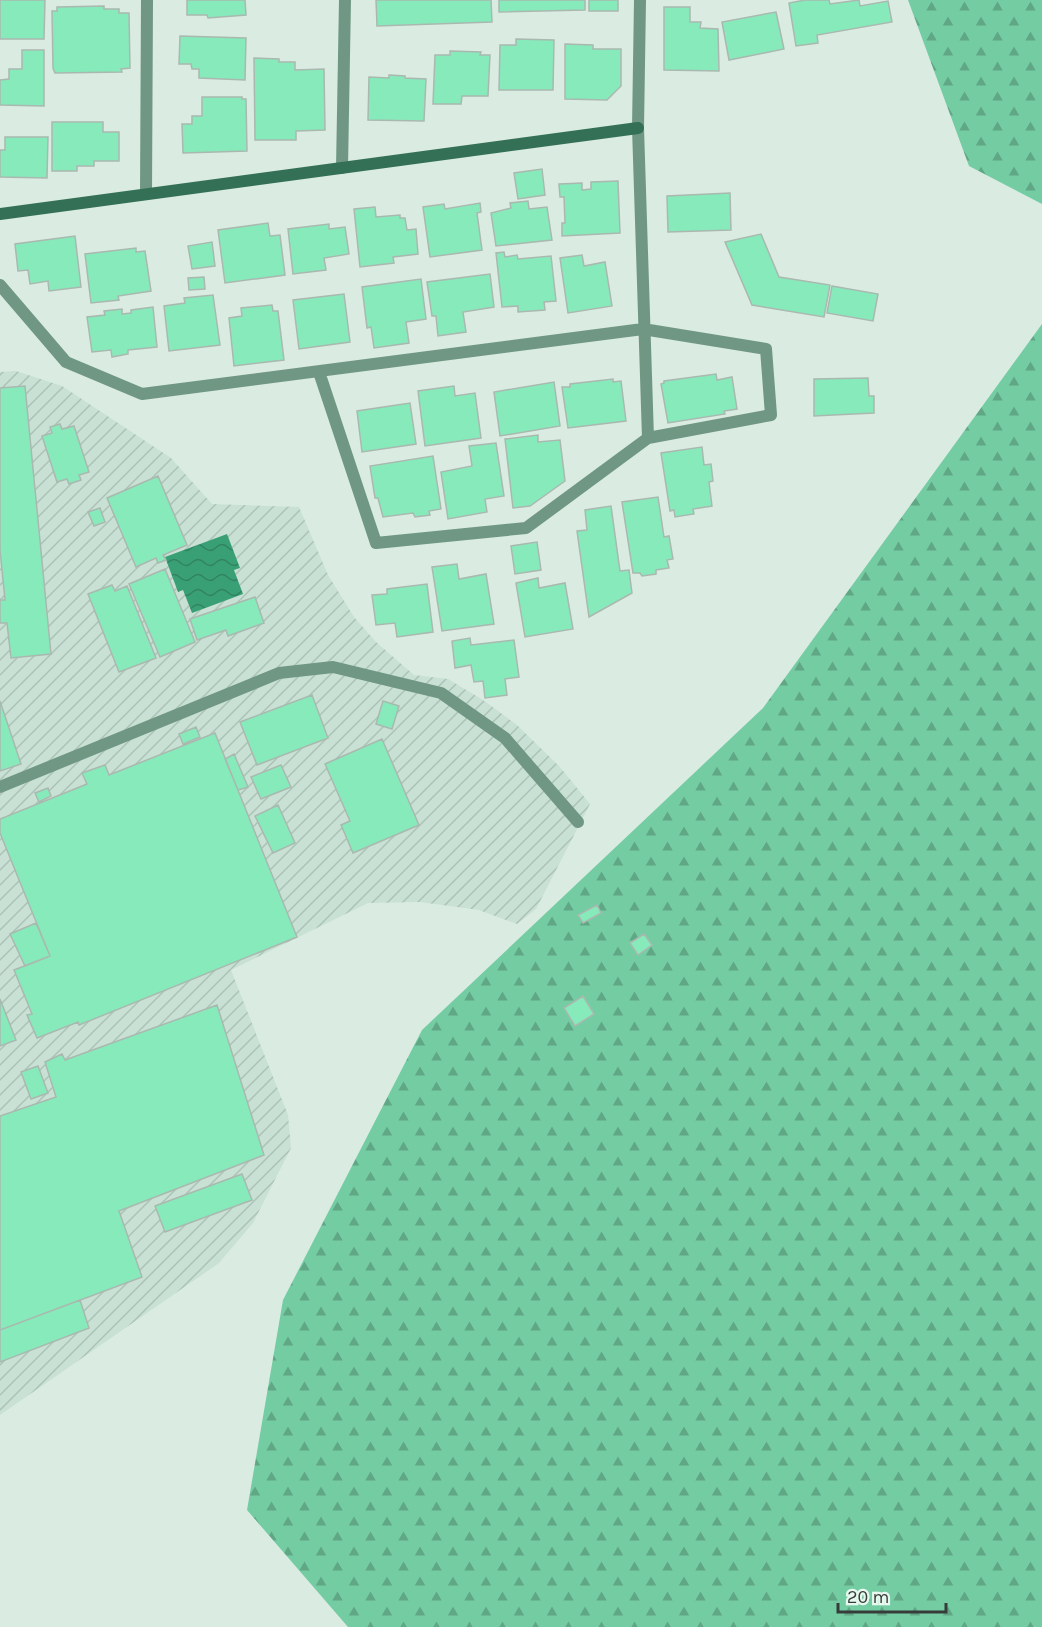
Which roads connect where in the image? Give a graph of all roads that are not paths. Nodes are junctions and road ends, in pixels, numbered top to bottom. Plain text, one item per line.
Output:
1 (147, 0) edge
2 (345, 0) edge
3 (640, 0) edge
4 (638, 128) junction
5 (342, 168) junction
6 (146, 194) junction
7 (0, 214) edge
8 (0, 285) edge
9 (643, 329) junction
10 (319, 372) junction
11 (648, 438) junction
12 (0, 787) edge
13 (578, 822) dead end

1 - 6 street
2 - 5 street
3 - 4 street
4 - 5 street
4 - 9 street
5 - 6 street
6 - 7 street
8 - 10 street
9 - 10 street
9 - 11 street
9 - 11 street
10 - 11 street
12 - 13 street

